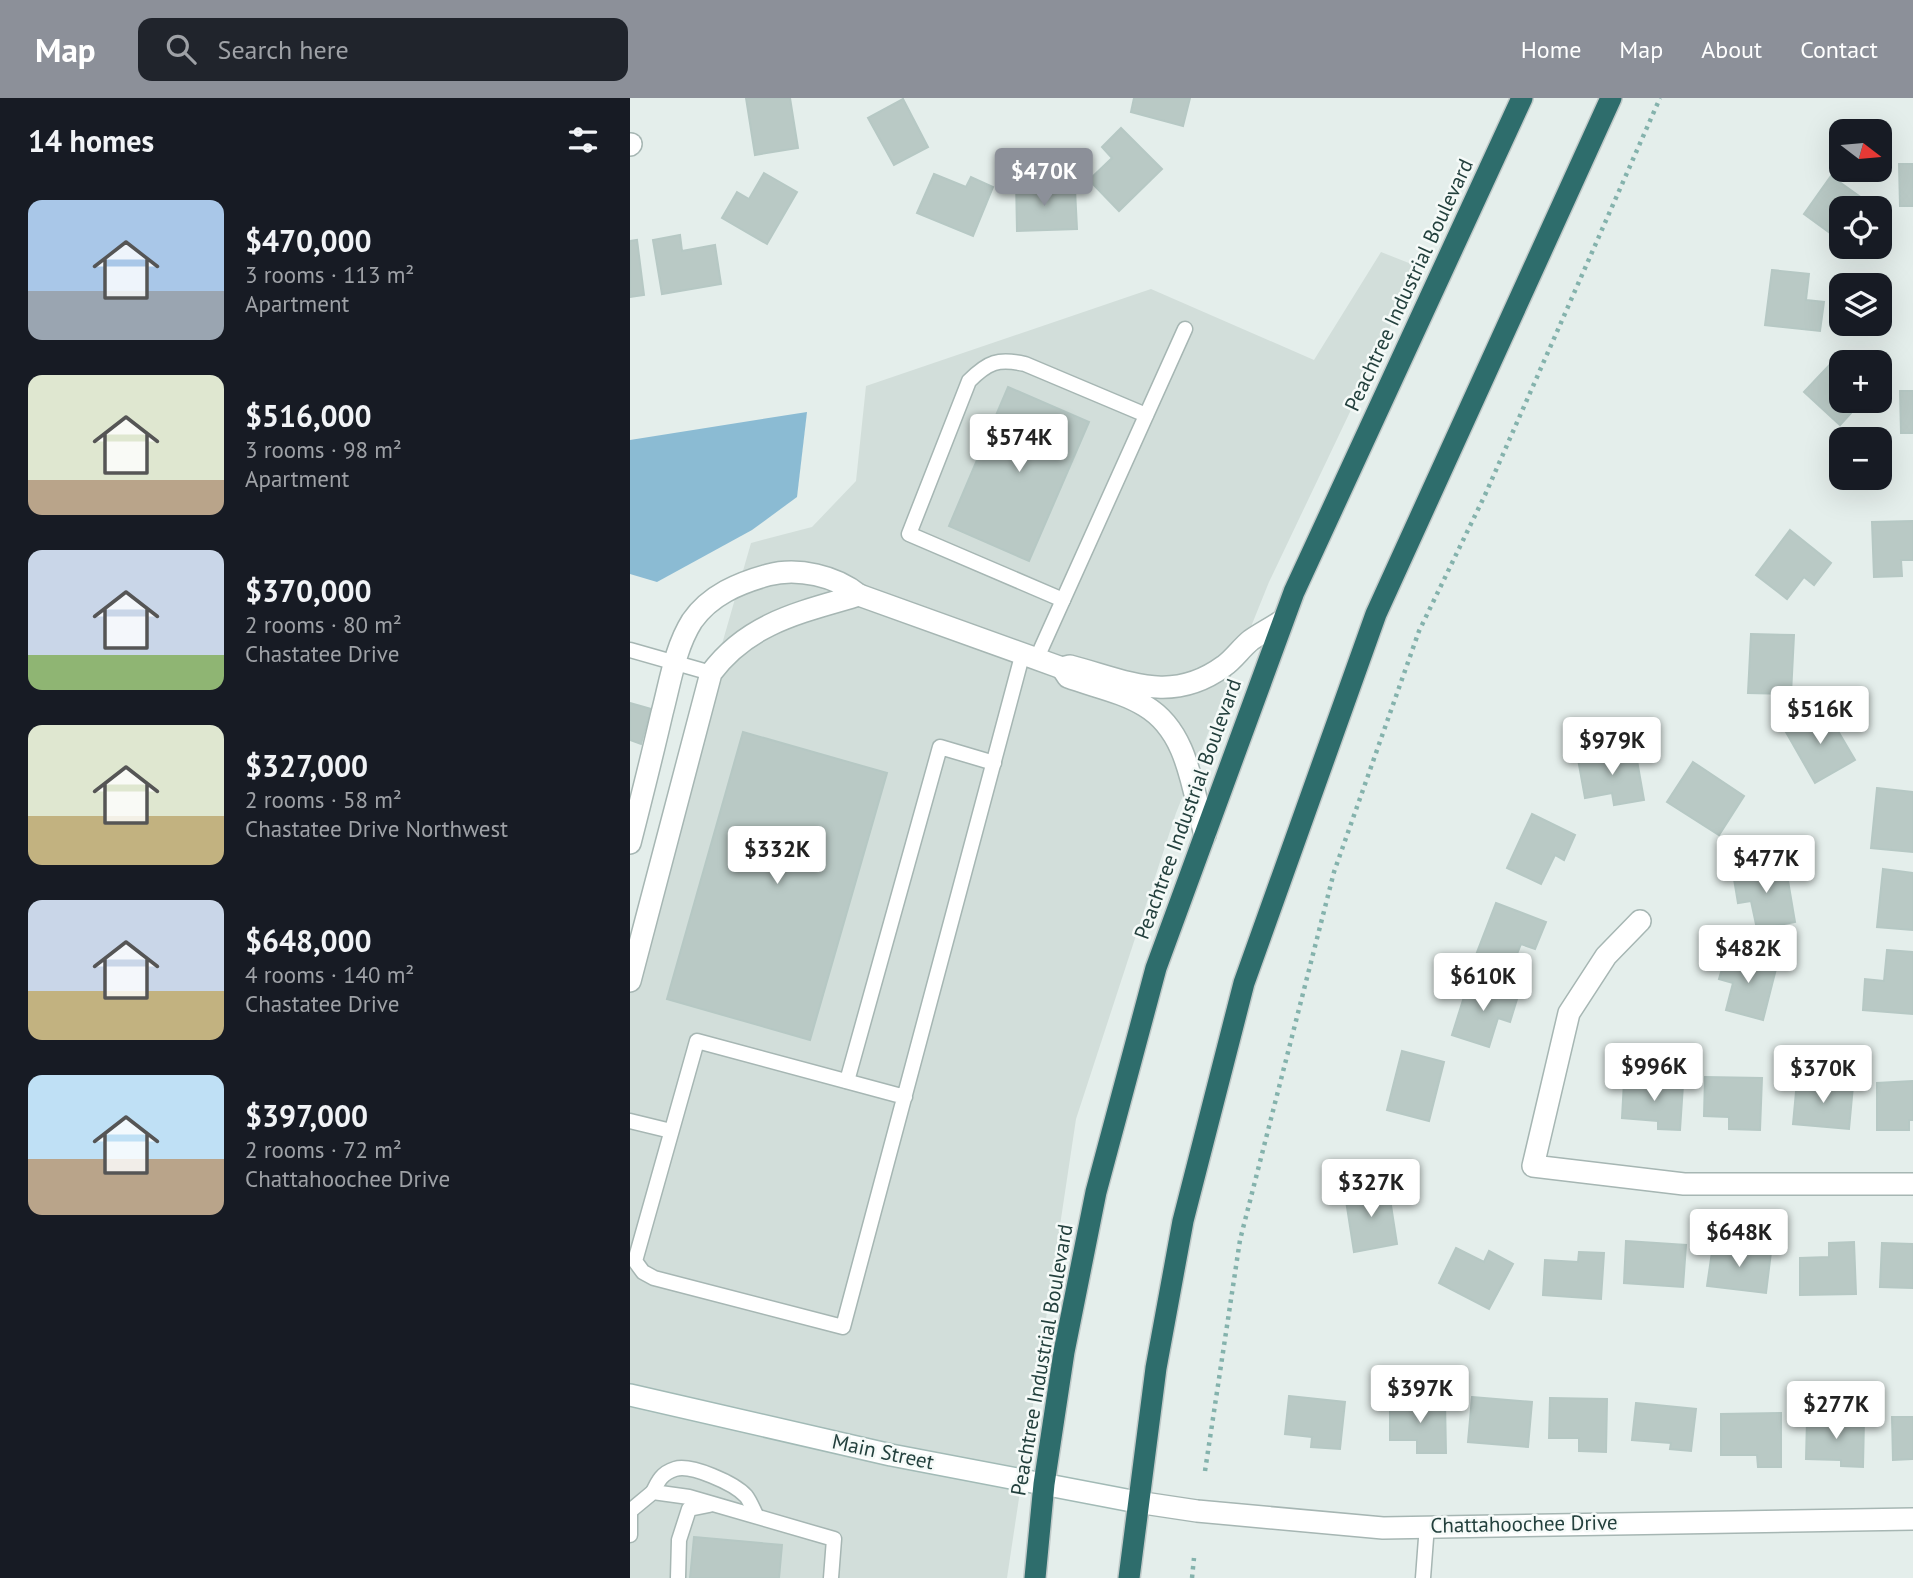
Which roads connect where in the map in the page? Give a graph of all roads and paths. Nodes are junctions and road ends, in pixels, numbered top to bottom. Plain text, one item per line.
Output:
1 (1522, 98) edge
2 (1611, 98) edge
3 (1660, 98) edge
4 (1185, 329) dead end
5 (1146, 415) junction
6 (859, 595) junction
7 (1063, 600) junction
8 (1283, 620) junction
9 (630, 650) edge
10 (1029, 658) junction
11 (675, 663) junction
12 (1062, 668) junction
13 (711, 673) junction
14 (994, 763) junction
15 (1205, 835) junction
16 (630, 843) edge
17 (1640, 920) dead end
18 (630, 981) edge
19 (847, 1082) junction
20 (905, 1097) junction
21 (630, 1121) edge
22 (671, 1131) junction
23 (1913, 1184) edge
24 (630, 1395) edge
25 (1205, 1472) dead end
26 (1044, 1484) junction
27 (653, 1492) junction
28 (1137, 1502) junction
29 (713, 1504) junction
30 (630, 1511) edge
31 (756, 1516) junction
32 (1913, 1519) edge
33 (1427, 1525) junction
34 (630, 1535) edge
35 (1194, 1558) dead end
36 (678, 1578) edge
37 (831, 1578) edge
38 (1035, 1578) edge
39 (1129, 1578) edge
40 (1192, 1578) edge
41 (1423, 1578) edge

1 - 8 highway, Peachtree Industrial Boulevard
2 - 28 highway
3 - 25 path
4 - 5 lane
5 - 7 lane
5 - 7 lane
6 - 10 street
6 - 11 street
6 - 13 street
7 - 10 lane
8 - 12 street
8 - 15 highway, Peachtree Industrial Boulevard
9 - 11 lane
10 - 12 street
10 - 14 lane
11 - 13 lane
11 - 16 street
12 - 15 street
13 - 18 street
14 - 19 lane
14 - 20 lane
15 - 26 highway, Peachtree Industrial Boulevard
17 - 23 street
19 - 20 lane
19 - 22 lane
20 - 22 lane
21 - 22 lane
24 - 26 street, Main Street
26 - 28 street, Main Street
26 - 38 highway, Peachtree Industrial Boulevard
27 - 29 lane
27 - 30 lane
27 - 31 lane
28 - 33 street, Chattahoochee Drive
28 - 39 highway
29 - 31 lane
29 - 36 lane
30 - 34 lane
31 - 37 lane
32 - 33 street, Chattahoochee Drive
33 - 41 lane
35 - 40 path

